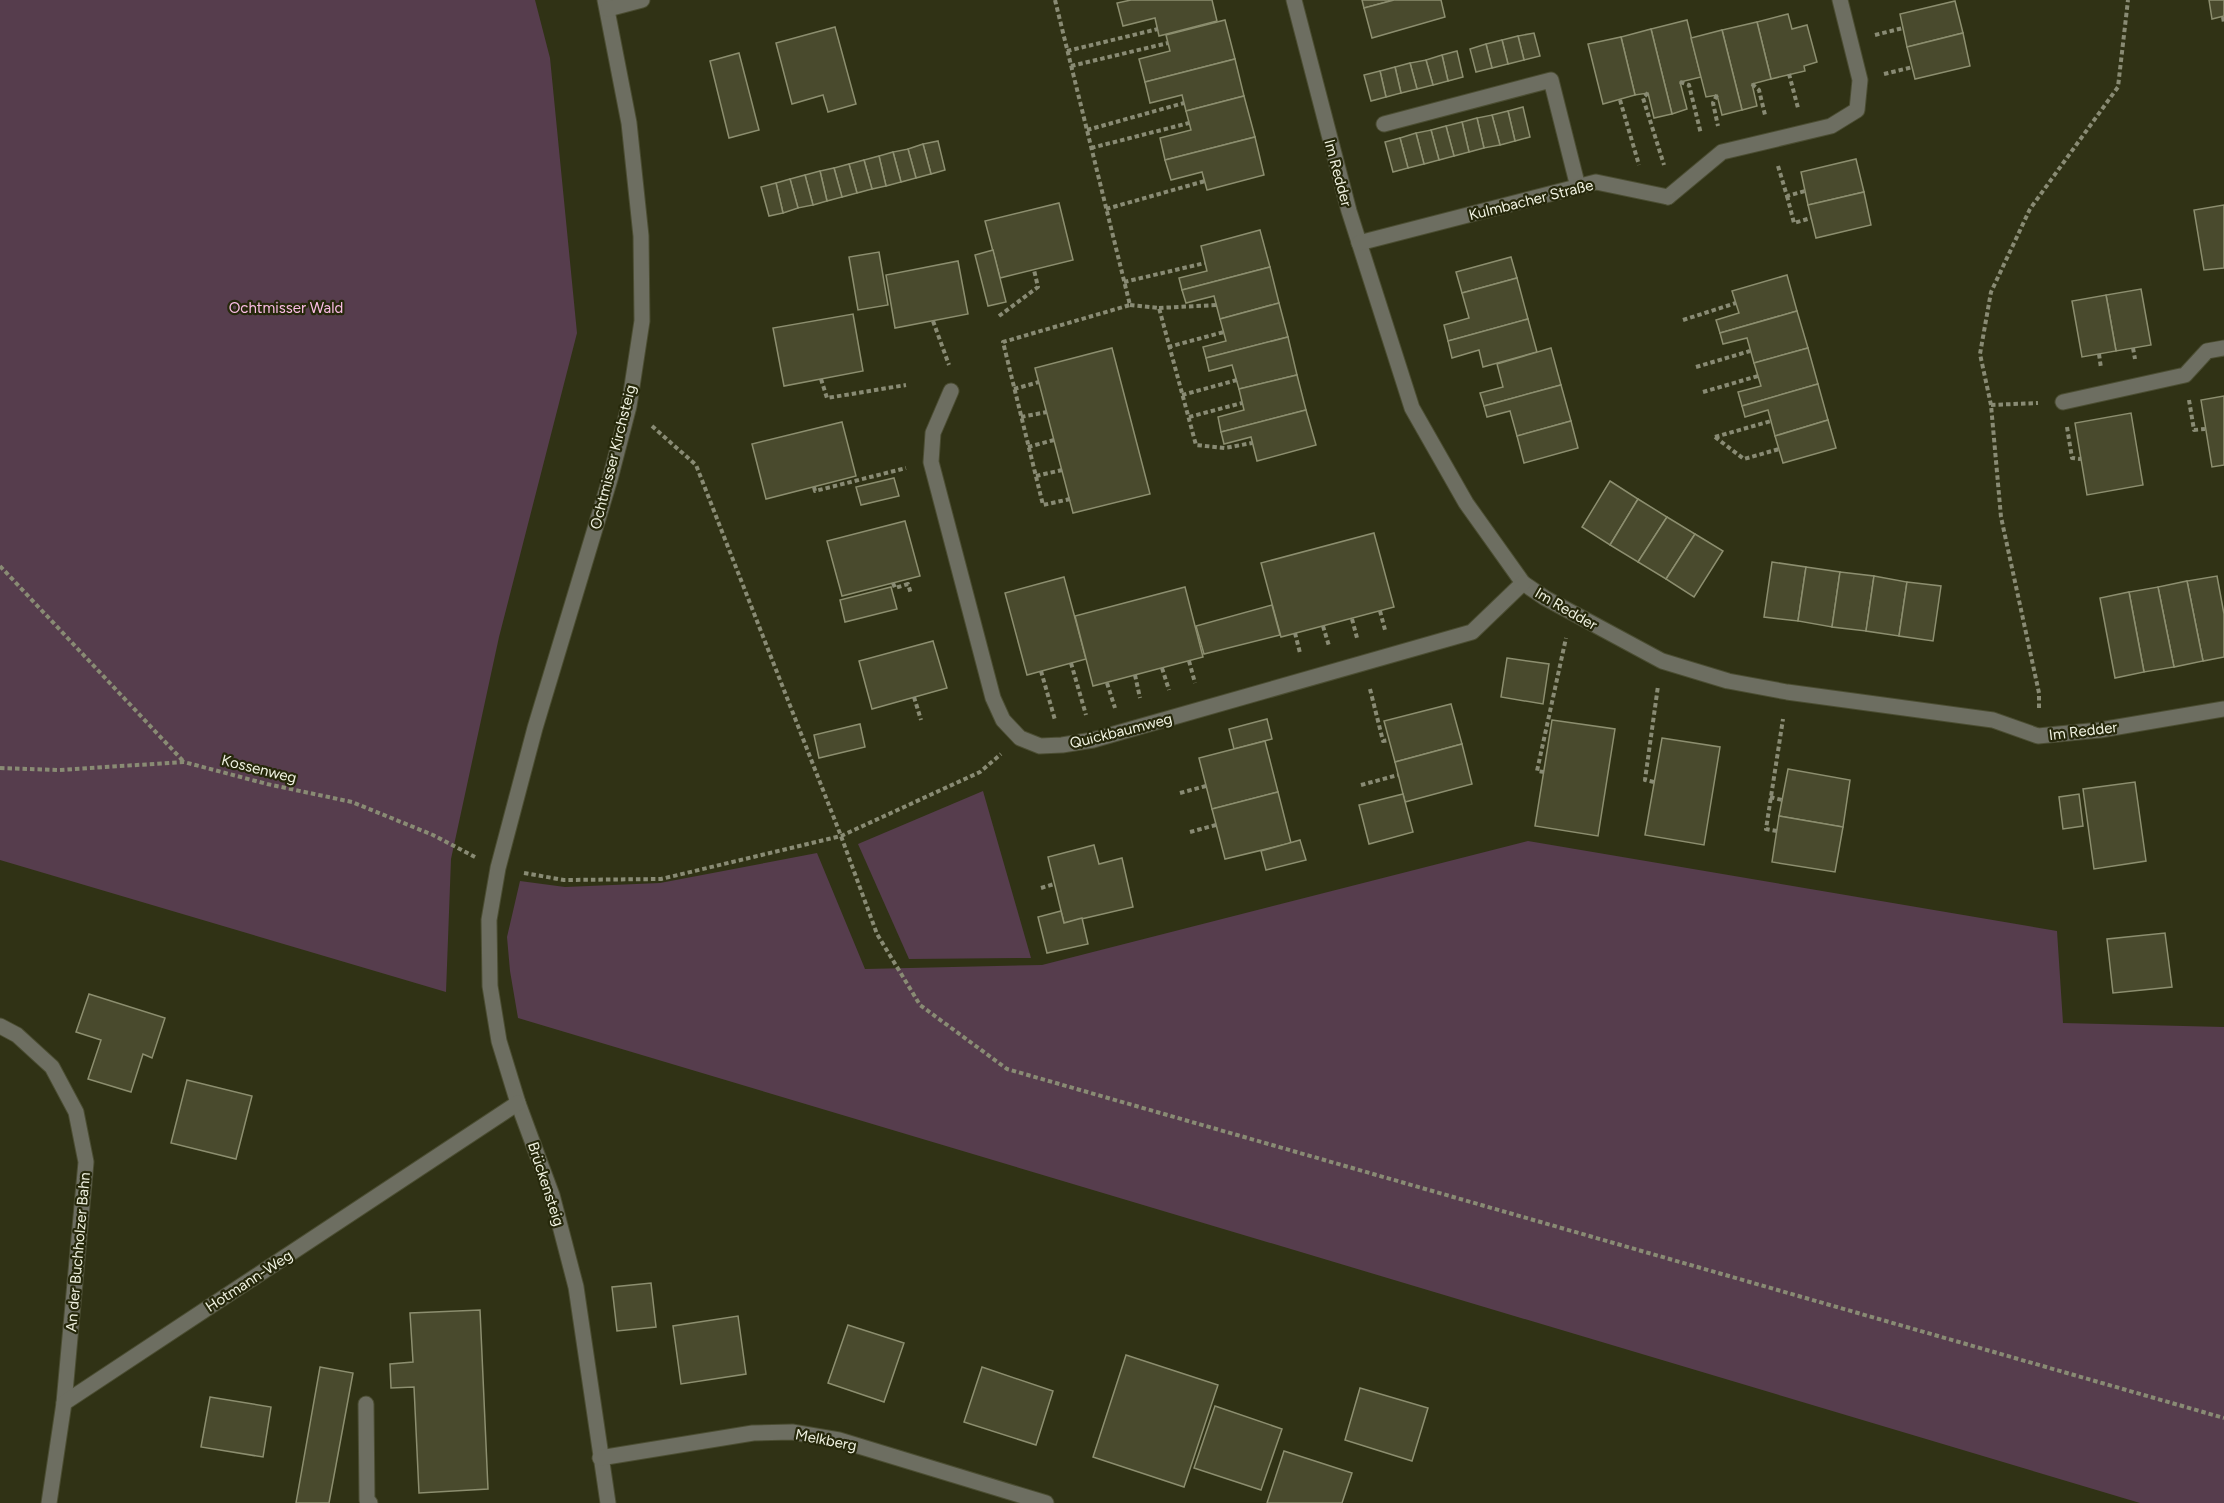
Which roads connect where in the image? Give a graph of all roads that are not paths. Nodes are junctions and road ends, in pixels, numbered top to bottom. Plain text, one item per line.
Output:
1 (642, 0) edge
2 (1294, 0) edge
3 (1840, 0) edge
4 (606, 4) edge
5 (1384, 124) dead end
6 (1578, 187) junction
7 (1359, 243) junction
8 (2224, 348) edge
9 (951, 392) dead end
10 (2063, 402) road end
11 (1523, 583) junction
12 (2224, 709) edge
13 (498, 868) joint
14 (0, 1026) edge
15 (518, 1103) junction
16 (64, 1403) junction
17 (366, 1404) dead end
18 (600, 1458) junction
19 (49, 1503) edge
20 (370, 1503) edge
21 (608, 1503) edge
22 (1046, 1503) edge

1 - 4 street
2 - 7 street, Im Redder
3 - 6 street, Kulmbacher Straße
4 - 13 street, Ochtmisser Kirchsteig
5 - 6 street
6 - 7 street, Kulmbacher Straße
7 - 11 street, Im Redder
8 - 10 street
9 - 11 street, Quickbaumweg
11 - 12 street, Im Redder
13 - 15 street, Brückensteig
14 - 16 street, An der Buchholzer Bahn
15 - 16 street, Hotmann-Weg
15 - 18 street, Brückensteig
16 - 19 street
17 - 20 street
18 - 21 street, Brückensteig
18 - 22 street, Melkberg

